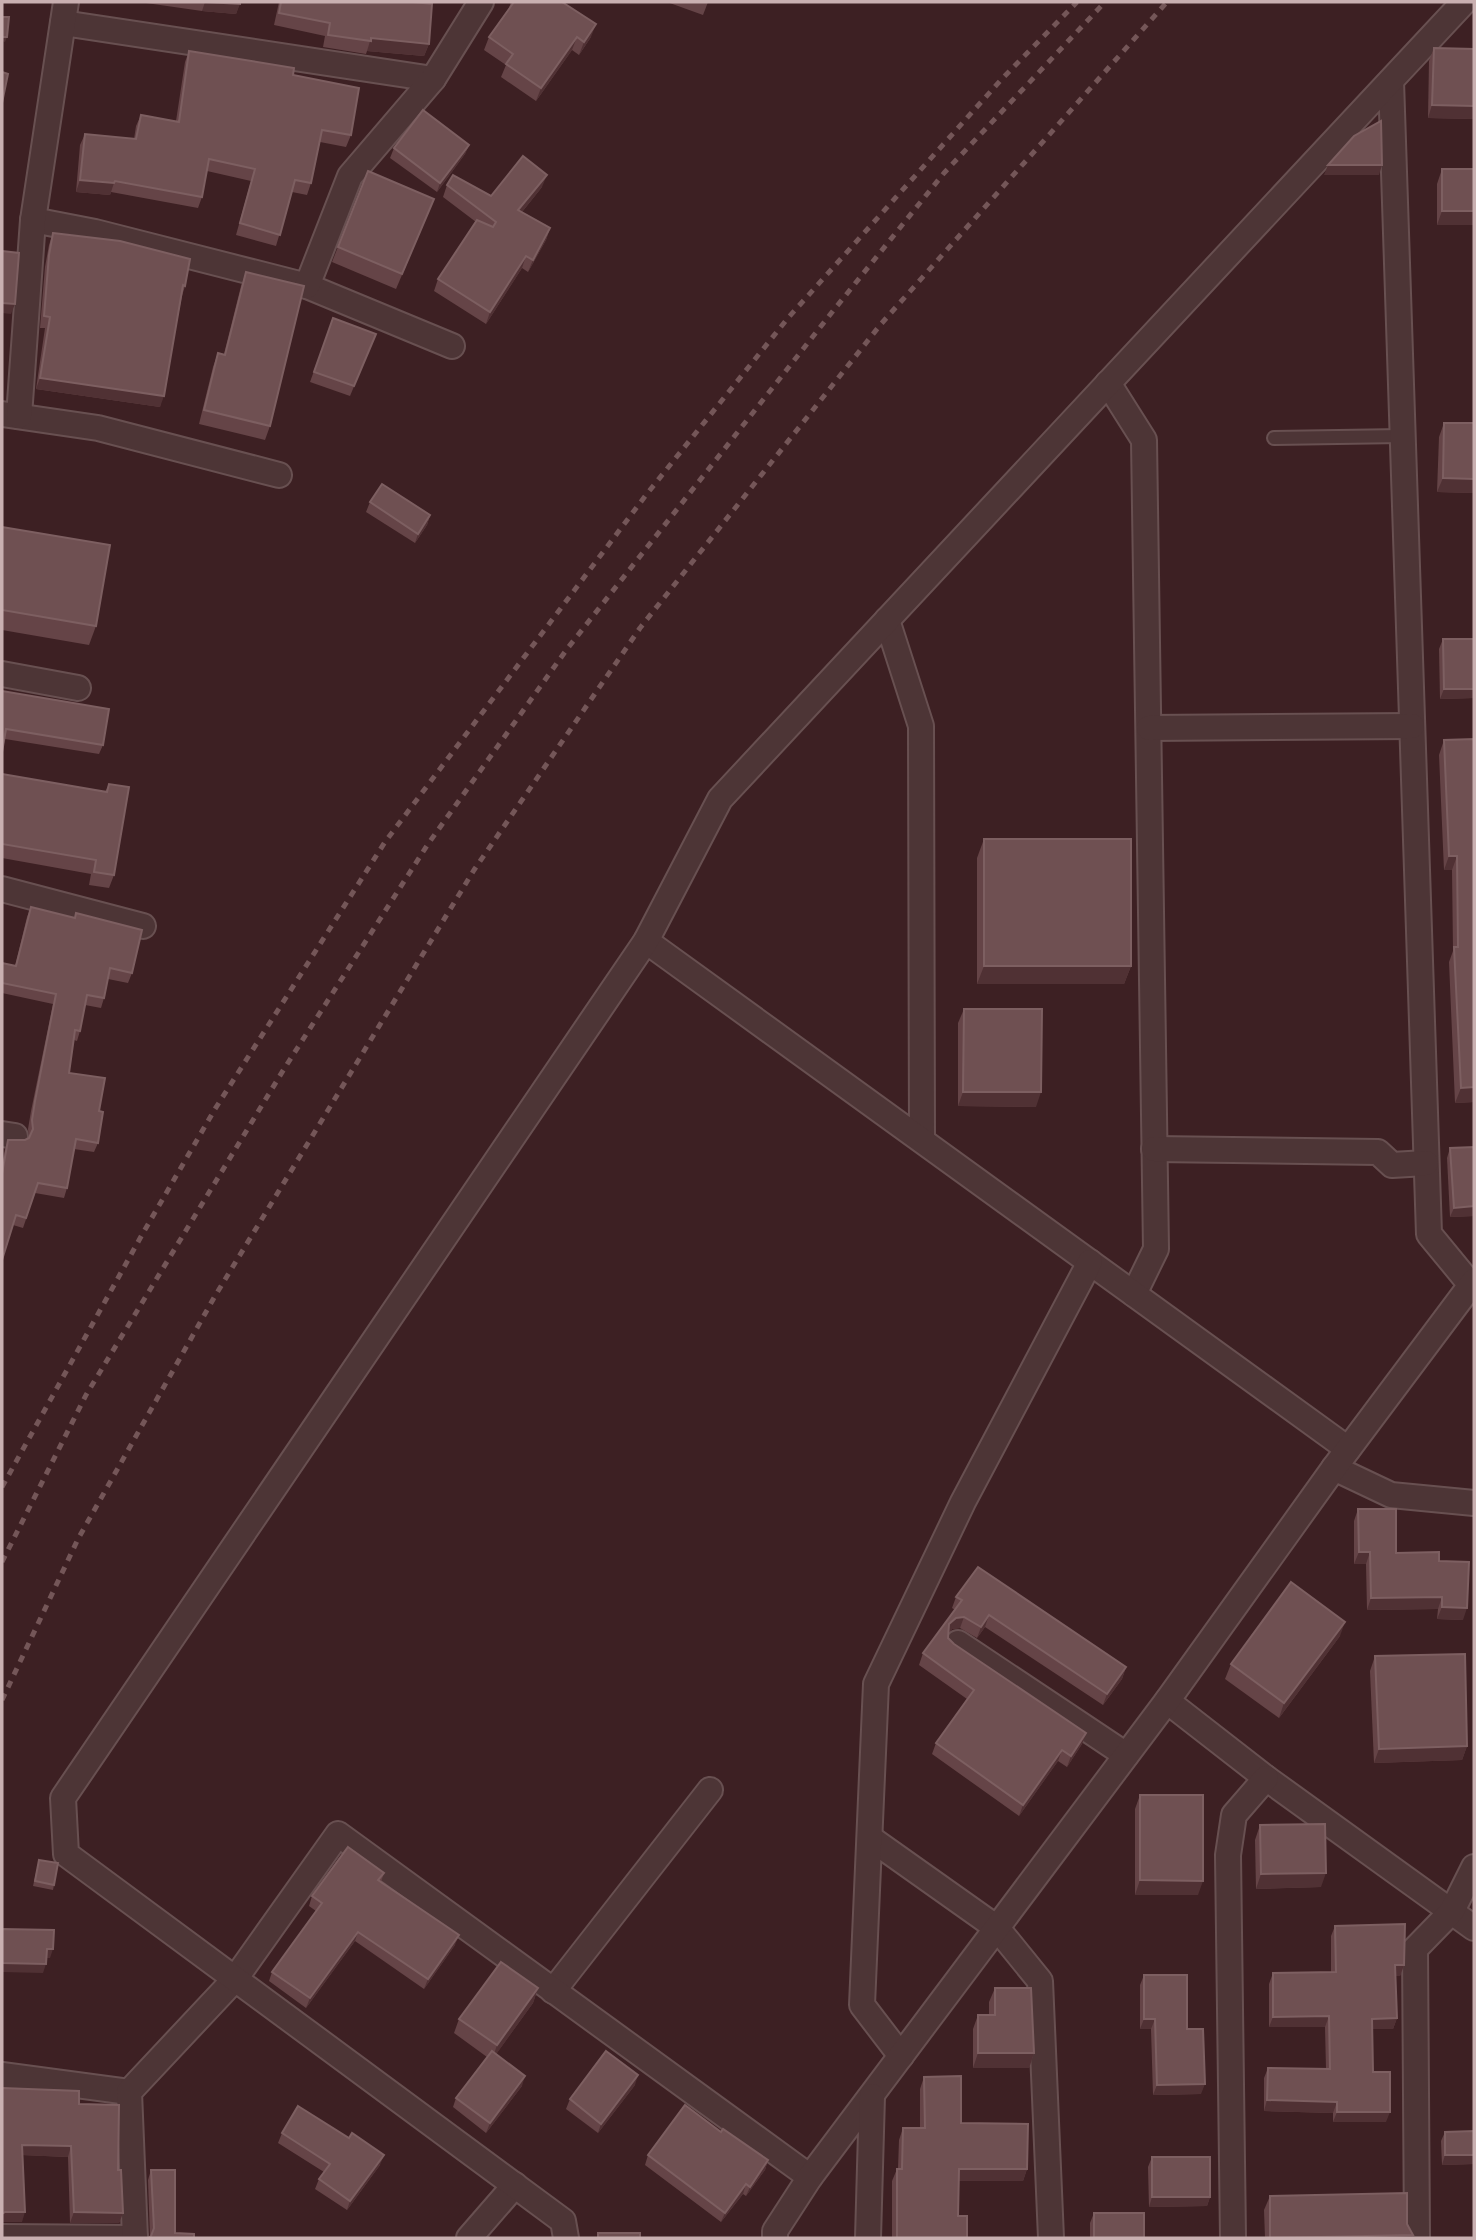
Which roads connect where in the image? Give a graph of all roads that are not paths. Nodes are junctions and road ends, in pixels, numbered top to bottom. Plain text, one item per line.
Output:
1 (481, 2) edge
2 (1464, 2) edge
3 (65, 12) edge
4 (433, 79) junction
5 (1391, 81) junction
6 (33, 220) junction
7 (307, 286) junction
8 (452, 346) dead end
9 (1108, 383) junction
10 (2, 392) edge
11 (10, 415) edge
12 (1402, 436) junction
13 (1274, 438) dead end
14 (279, 475) dead end
15 (887, 620) junction
16 (2, 674) edge
17 (78, 688) dead end
18 (1412, 726) junction
19 (1149, 728) junction
20 (2, 888) edge
21 (143, 926) dead end
22 (646, 941) junction
23 (922, 1140) junction
24 (1154, 1149) junction
25 (1426, 1163) junction
26 (1090, 1262) junction
27 (1472, 1283) edge
28 (1134, 1294) junction
29 (1341, 1458) junction
30 (1474, 1503) edge
31 (958, 1643) edge
32 (1167, 1701) junction
33 (1126, 1755) junction
34 (1266, 1778) junction
35 (710, 1790) dead end
36 (870, 1838) junction
37 (1474, 1867) edge
38 (1452, 1912) junction
39 (1474, 1927) edge
40 (997, 1928) junction
41 (235, 1979) junction
42 (553, 1991) junction
43 (901, 2056) junction
44 (2, 2075) edge
45 (129, 2092) junction
46 (872, 2096) junction
47 (810, 2177) junction
48 (515, 2185) junction
49 (2, 2237) edge
50 (135, 2238) edge
51 (469, 2238) edge
52 (566, 2238) edge
53 (775, 2238) edge
54 (868, 2238) edge
55 (1051, 2238) edge
56 (1233, 2238) edge
57 (1417, 2238) edge

1 - 4 street
2 - 5 street
3 - 4 street
3 - 6 street
4 - 7 street
5 - 9 street
5 - 12 street
6 - 7 street
6 - 11 street
7 - 8 street
9 - 15 street
9 - 19 street
10 - 11 street
11 - 14 street
12 - 13 lane
12 - 18 street
15 - 22 street
15 - 23 street
16 - 17 street
18 - 19 street
18 - 25 street
19 - 24 street
20 - 21 street
22 - 23 street
22 - 41 street
23 - 26 street
24 - 25 street
24 - 28 street
25 - 27 street
26 - 28 street
26 - 36 street
27 - 29 street
28 - 29 street
29 - 30 street
29 - 32 street
31 - 33 street
32 - 33 street
32 - 34 street
33 - 40 street
34 - 38 street
34 - 56 street
35 - 42 street
36 - 40 street
36 - 43 street
37 - 38 street
38 - 39 street
38 - 57 street
40 - 43 street
40 - 55 street
41 - 42 street
41 - 45 street
41 - 48 street
42 - 47 street
43 - 46 street
44 - 45 street
45 - 50 street
46 - 47 street
46 - 54 street
47 - 53 street
48 - 51 street
48 - 52 street
49 - 50 street

